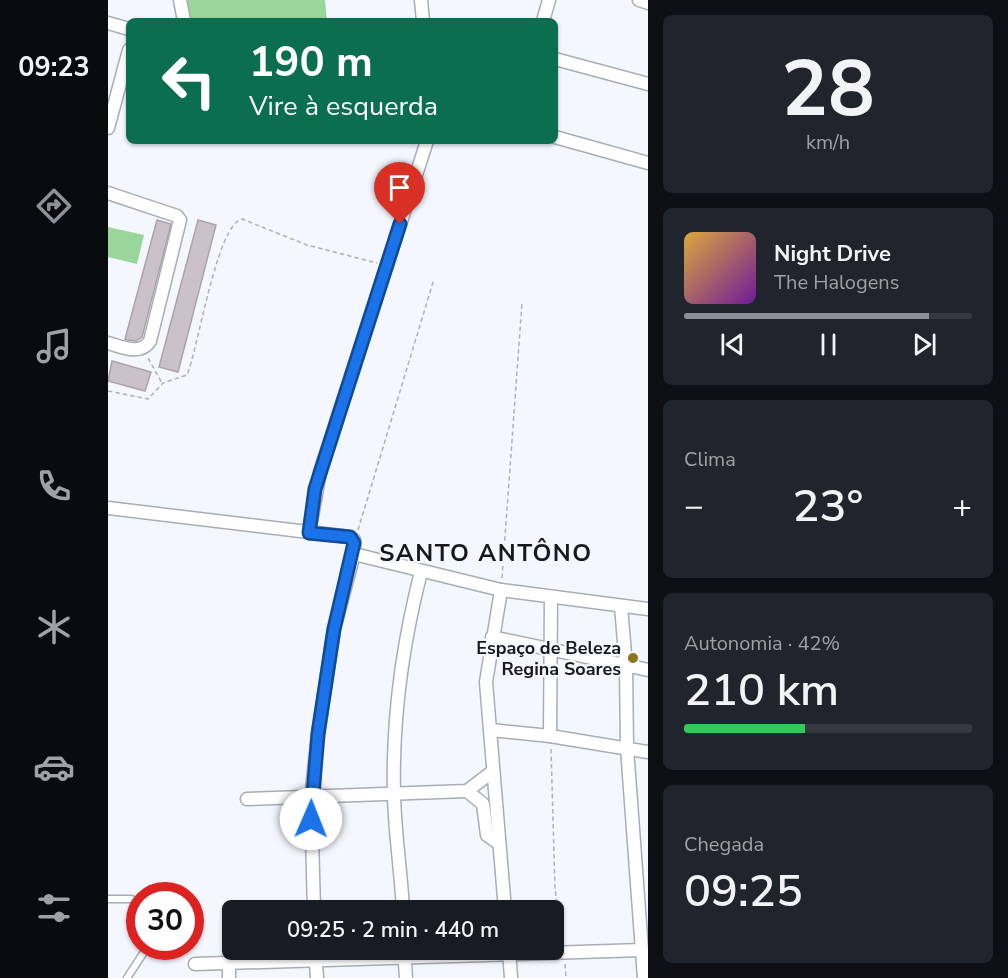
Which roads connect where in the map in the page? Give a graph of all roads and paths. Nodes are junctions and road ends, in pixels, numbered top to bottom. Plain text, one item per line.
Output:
1 (180, 0) edge
2 (421, 0) edge
3 (549, 0) edge
4 (639, 0) edge
5 (648, 3) edge
6 (183, 18) edge
7 (423, 18) edge
8 (544, 18) edge
9 (108, 23) edge
10 (126, 28) edge
11 (126, 60) edge
12 (558, 61) edge
13 (648, 84) edge
14 (110, 111) edge
15 (108, 128) edge
16 (558, 138) edge
17 (426, 144) edge
18 (648, 163) edge
19 (108, 194) edge
20 (386, 266) junction
21 (434, 279) dead end
22 (522, 303) dead end
23 (108, 343) edge
24 (143, 349) junction
25 (163, 383) junction
26 (108, 391) edge
27 (108, 508) edge
28 (309, 533) junction
29 (354, 548) junction
30 (421, 572) junction
31 (501, 590) junction
32 (551, 597) junction
33 (621, 606) junction
34 (648, 609) edge
35 (492, 637) junction
36 (550, 651) junction
37 (626, 666) junction
38 (648, 670) edge
39 (491, 730) junction
40 (550, 736) junction
41 (627, 748) junction
42 (648, 752) edge
43 (492, 772) junction
44 (467, 791) junction
45 (394, 796) junction
46 (311, 798) junction
47 (247, 799) dead end
48 (498, 843) junction
49 (108, 899) edge
50 (126, 899) edge
51 (314, 900) edge
52 (402, 900) edge
53 (504, 900) edge
54 (557, 900) edge
55 (642, 950) junction
56 (564, 952) joint
57 (139, 960) edge
58 (272, 960) edge
59 (316, 960) edge
60 (405, 960) edge
61 (510, 960) edge
62 (195, 964) dead end
63 (229, 964) junction
64 (127, 978) edge
65 (229, 978) edge
66 (317, 978) edge
67 (406, 978) edge
68 (511, 978) edge
69 (566, 978) edge
70 (644, 978) edge

1 - 6 street
2 - 7 street
3 - 8 street
4 - 5 street
9 - 10 street
11 - 14 street
12 - 13 street
14 - 15 street
16 - 18 street
17 - 20 street
19 - 24 street
20 - 25 path
20 - 28 street
21 - 29 path
22 - 31 path
23 - 24 street
24 - 25 path
25 - 26 path
27 - 28 street
28 - 29 street
29 - 30 street
29 - 46 street
30 - 31 street
30 - 45 street
31 - 32 street
31 - 35 street
32 - 33 street
32 - 36 street
33 - 34 street
33 - 37 street
35 - 36 street
35 - 39 street
36 - 37 street
36 - 40 street
37 - 38 street
37 - 41 street
39 - 40 street
39 - 43 street
40 - 41 street
40 - 54 path
41 - 42 street
41 - 55 street
43 - 44 street
43 - 48 street
44 - 45 street
44 - 48 street
45 - 46 street
45 - 52 street
46 - 47 street
46 - 51 street
48 - 53 street
49 - 50 lane
55 - 56 street
55 - 70 street
56 - 69 path
57 - 64 lane
58 - 63 street
59 - 66 street
60 - 67 street
61 - 68 street
62 - 63 street
63 - 65 street

